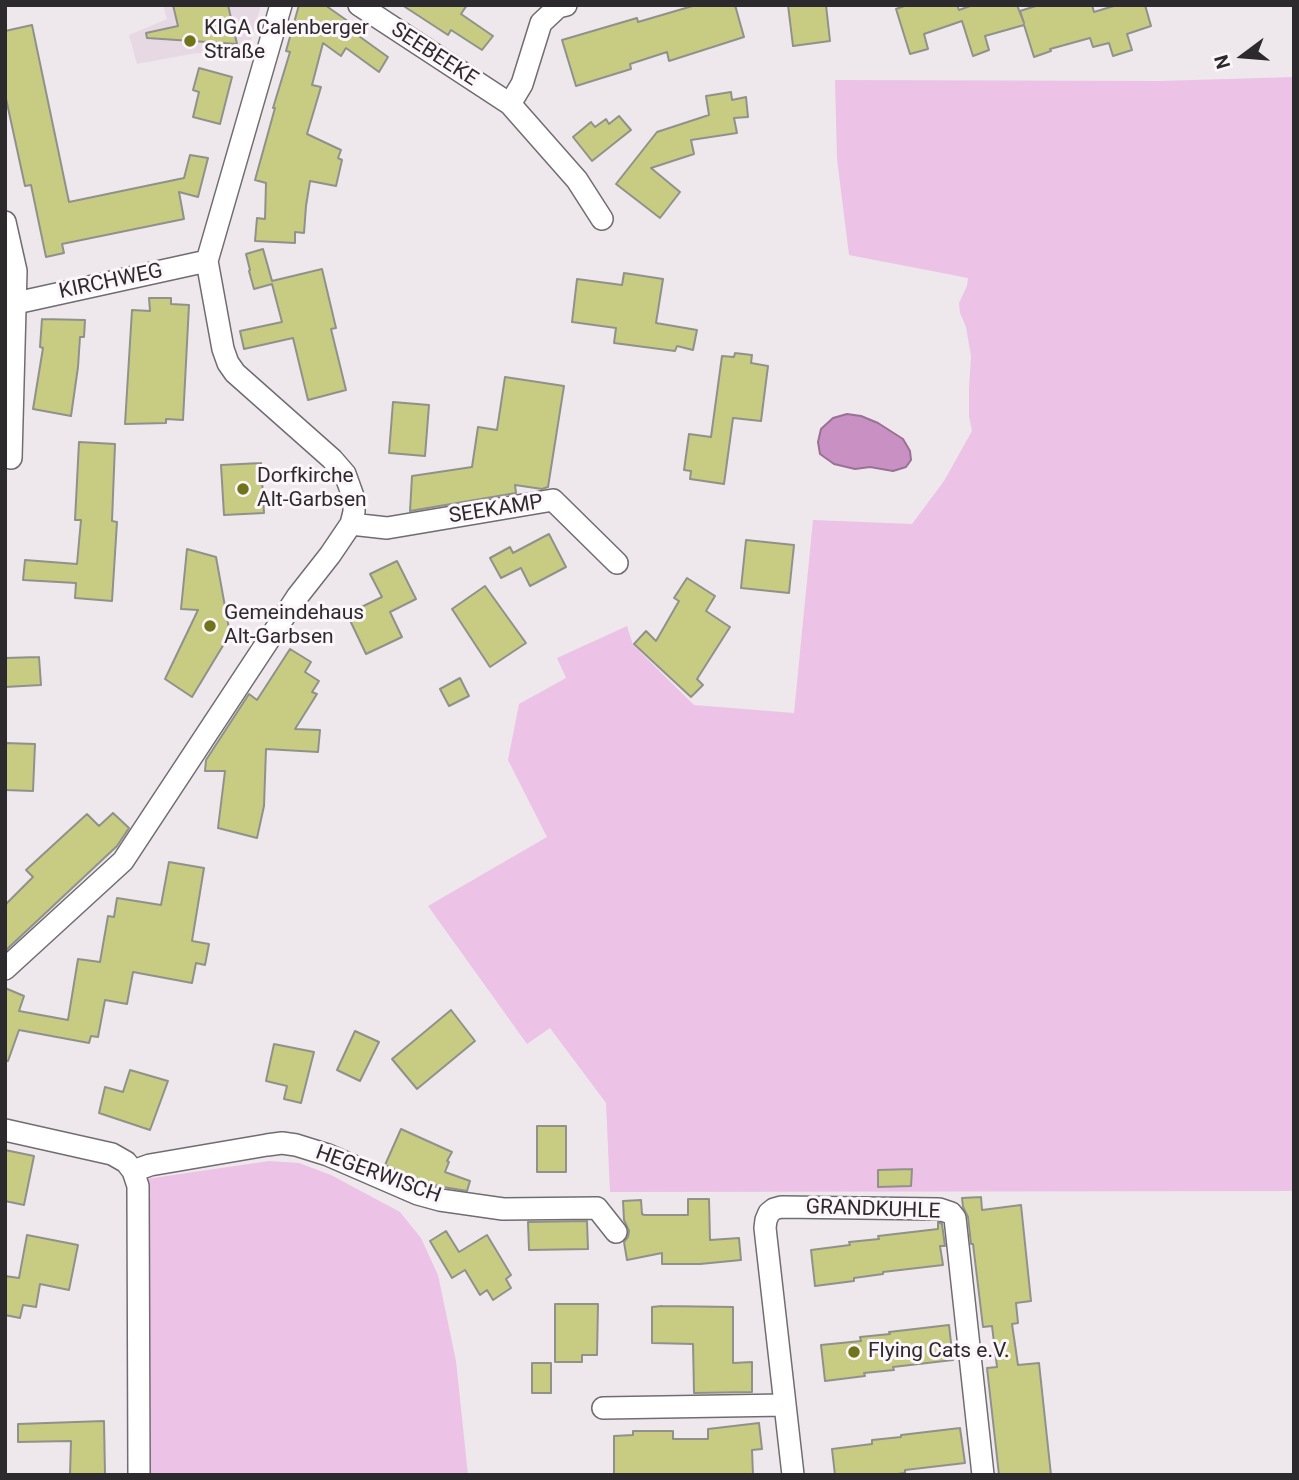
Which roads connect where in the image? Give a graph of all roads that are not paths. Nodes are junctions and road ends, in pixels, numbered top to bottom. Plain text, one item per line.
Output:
1 (281, 5) edge
2 (359, 5) edge
3 (566, 5) edge
4 (510, 104) junction
5 (602, 219) dead end
6 (5, 222) edge
7 (207, 261) junction
8 (11, 302) edge
9 (11, 458) dead end
10 (351, 524) junction
11 (617, 563) dead end
12 (5, 969) edge
13 (5, 1130) edge
14 (133, 1171) junction
15 (616, 1232) dead end
16 (785, 1405) junction
17 (603, 1408) dead end
18 (139, 1475) edge
19 (793, 1475) edge
20 (983, 1475) edge

1 - 7 street
2 - 4 street, SEEBEEKE
3 - 4 street
4 - 5 street, SEEBEEKE
6 - 8 street
7 - 8 street, KIRCHWEG
7 - 10 street
8 - 9 street
10 - 11 street, SEEKAMP
10 - 12 street
13 - 14 street
14 - 15 street, HEGERWISCH
14 - 18 street
16 - 17 street
16 - 19 street, GRANDKUHLE
16 - 20 street, GRANDKUHLE

